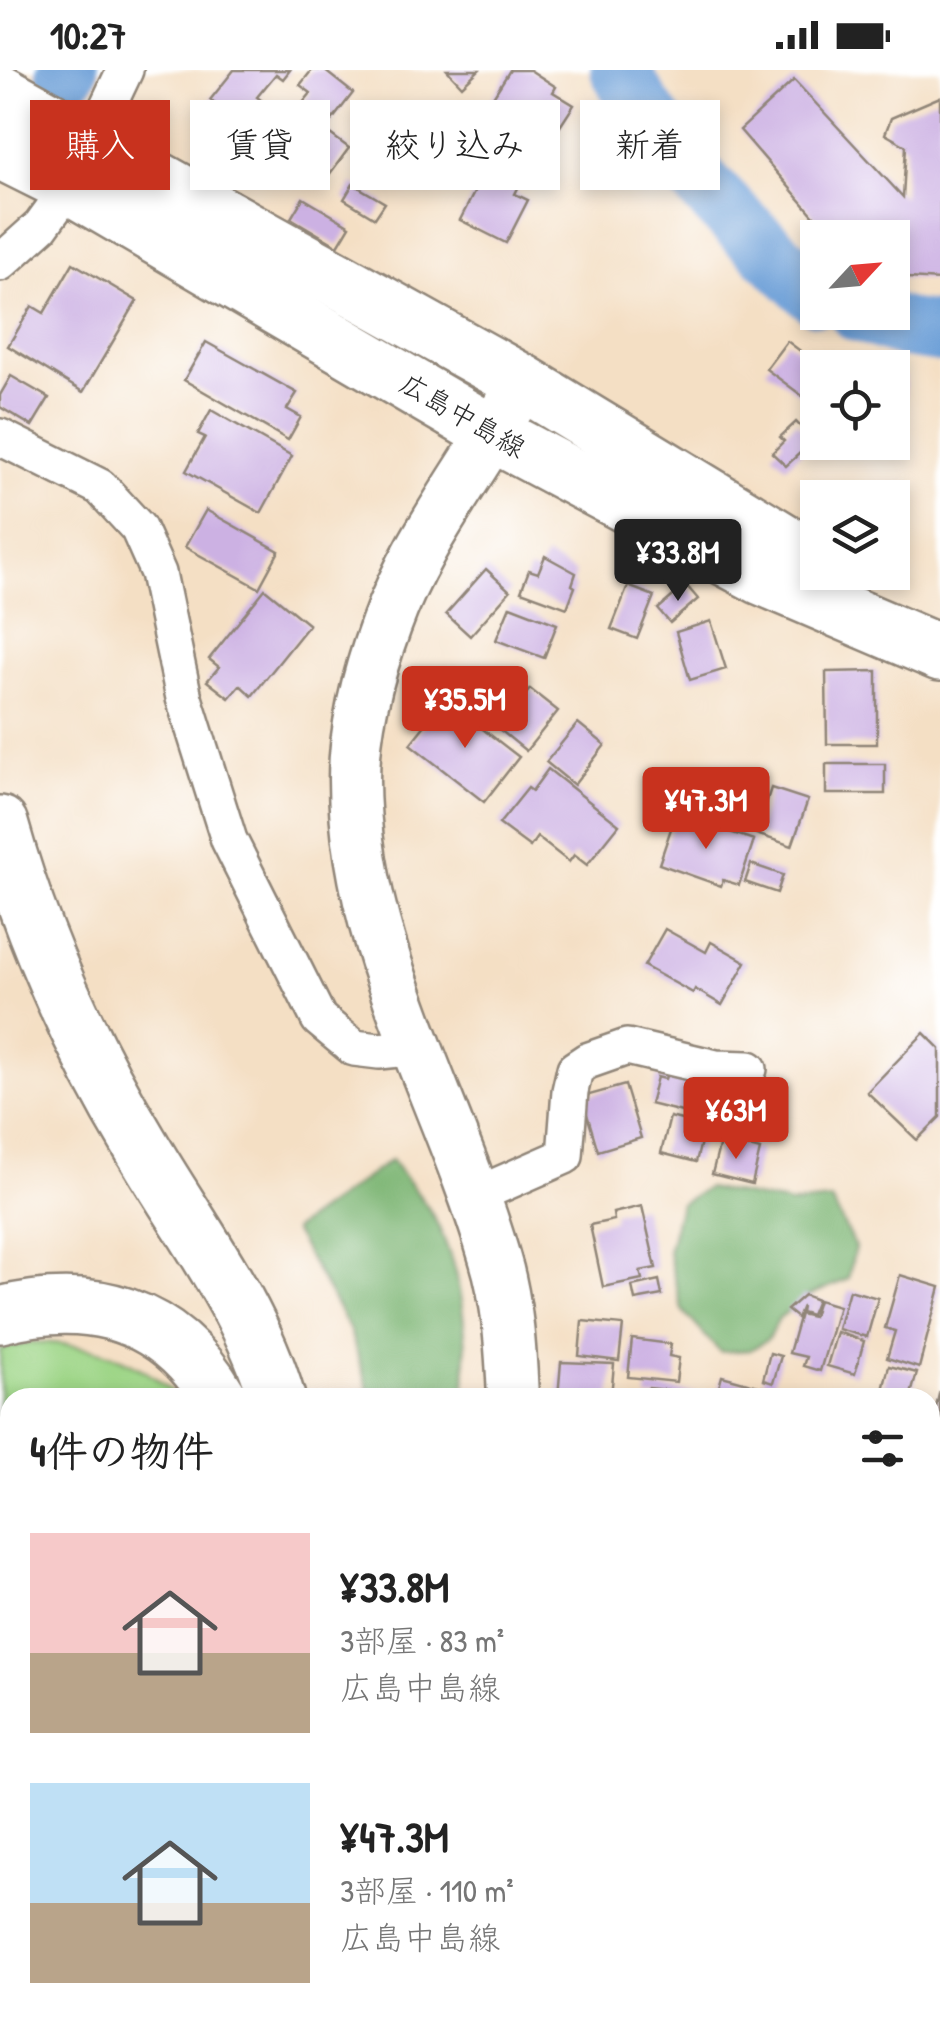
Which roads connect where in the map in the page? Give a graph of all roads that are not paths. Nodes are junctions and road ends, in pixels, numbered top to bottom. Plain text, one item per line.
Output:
1 (125, 70) edge
2 (0, 92) edge
3 (110, 100) edge
4 (30, 119) edge
5 (0, 152) edge
6 (30, 156) edge
7 (64, 190) edge
8 (121, 190) edge
9 (134, 190) edge
10 (0, 263) edge
11 (522, 382) junction
12 (494, 435) junction
13 (0, 437) edge
14 (800, 551) edge
15 (865, 590) edge
16 (940, 636) edge
17 (940, 653) edge
18 (0, 824) edge
19 (418, 1047) junction
20 (749, 1069) dead end
21 (474, 1196) junction
22 (0, 1315) edge
23 (213, 1388) edge
24 (272, 1388) edge
25 (512, 1388) edge

1 - 3 street
2 - 4 main road, 広島中島線
5 - 6 main road, 広島中島線
7 - 10 street
8 - 12 main road, 広島中島線
9 - 11 main road, 広島中島線
11 - 12 street
11 - 14 main road, 広島中島線
12 - 17 main road, 広島中島線
12 - 19 street
13 - 19 street
15 - 16 main road
18 - 24 main road
19 - 21 street
20 - 21 street
21 - 25 street
22 - 23 main road

